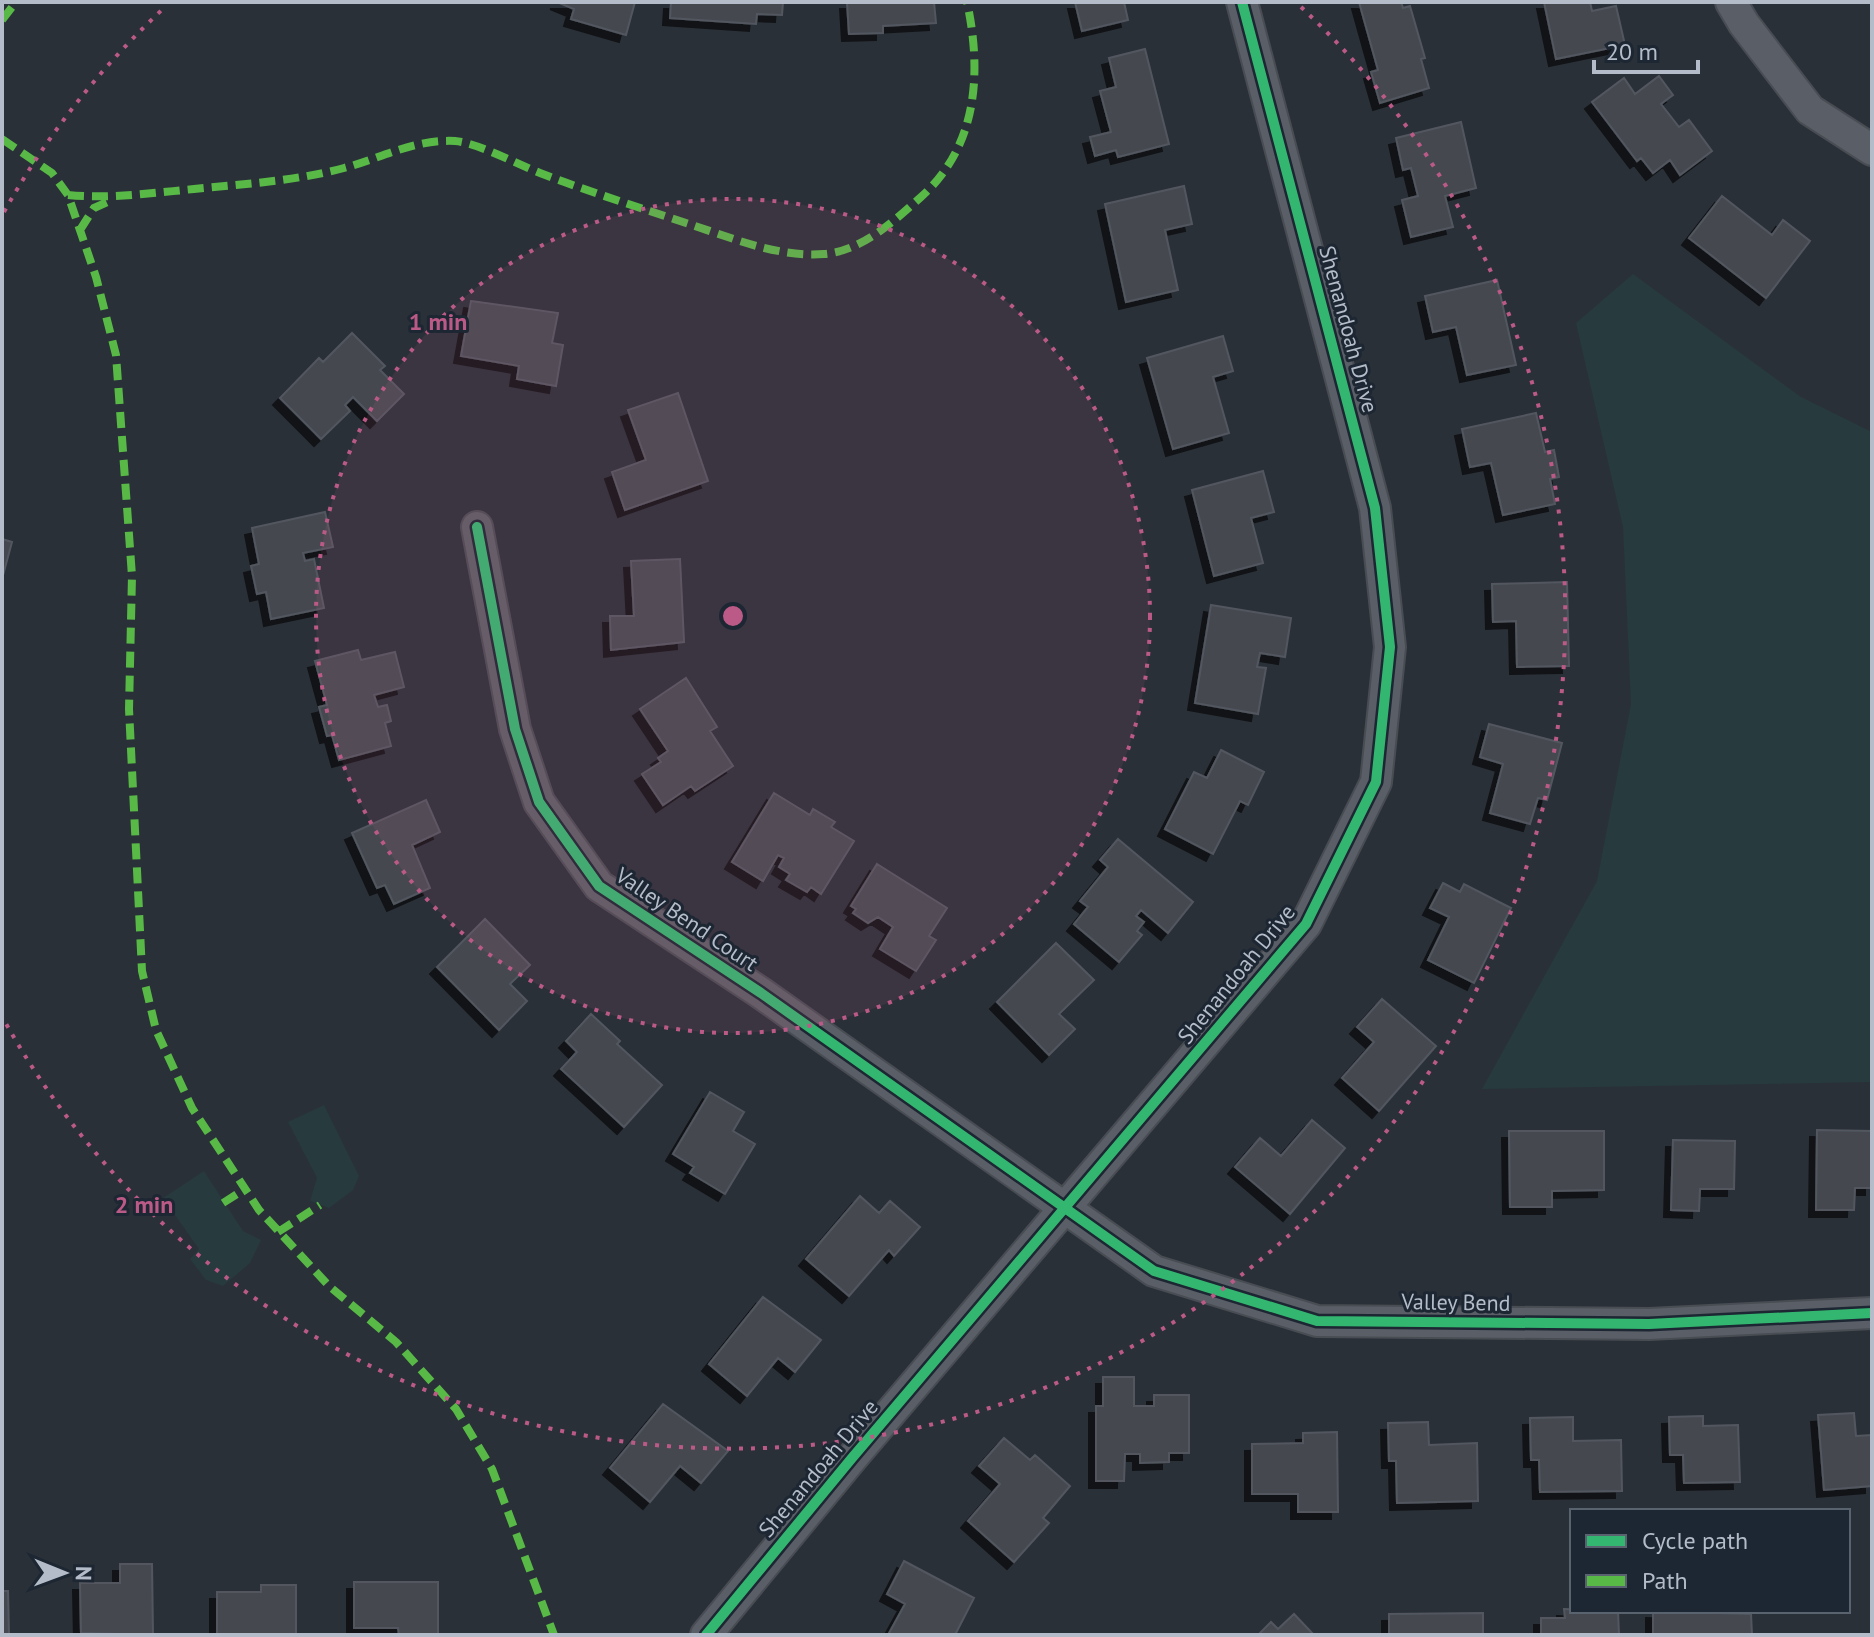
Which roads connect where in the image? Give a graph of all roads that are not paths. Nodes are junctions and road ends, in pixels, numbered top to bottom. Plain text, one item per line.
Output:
1 (1242, 2) edge
2 (1731, 2) edge
3 (1872, 150) edge
4 (477, 527) dead end
5 (1067, 1208) junction
6 (1872, 1313) edge
7 (706, 1635) edge

1 - 5 street, Shenandoah Drive
2 - 3 street
4 - 5 street, Valley Bend Court
5 - 6 street, Valley Bend
5 - 7 street, Shenandoah Drive

